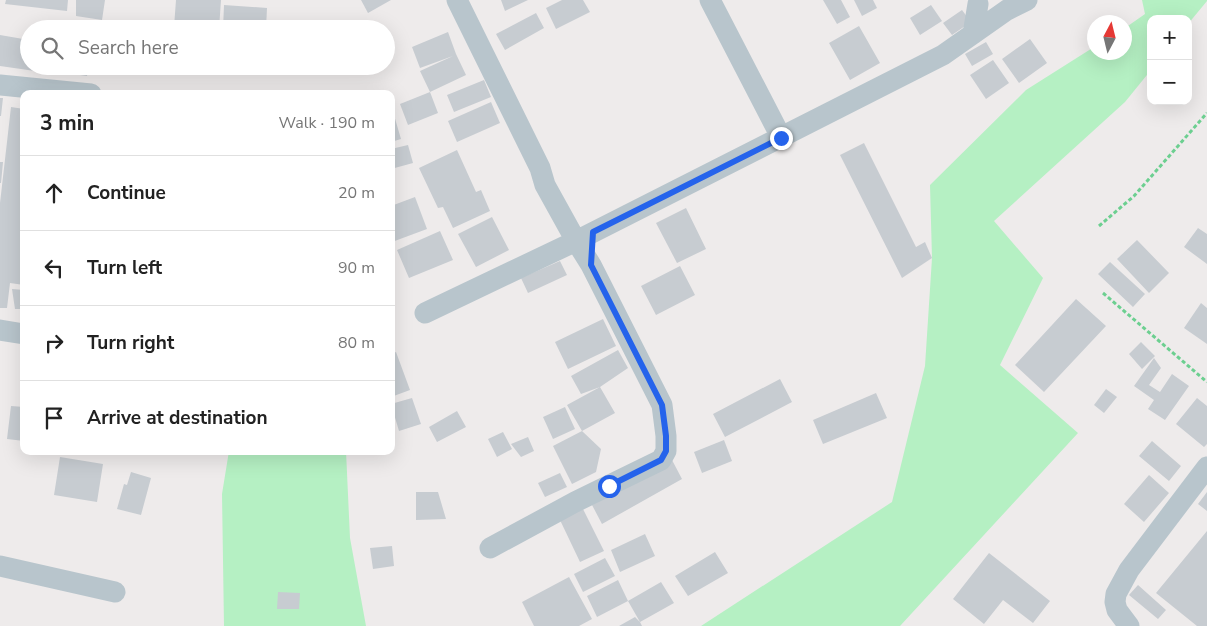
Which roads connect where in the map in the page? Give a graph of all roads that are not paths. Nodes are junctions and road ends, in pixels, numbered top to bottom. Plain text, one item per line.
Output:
1 (458, 0) edge
2 (710, 0) edge
3 (1028, 0) edge
4 (978, 2) edge
5 (998, 17) junction
6 (973, 34) junction
7 (0, 85) edge
8 (51, 90) edge
9 (781, 138) junction
10 (584, 237) junction
11 (425, 313) dead end
12 (0, 330) edge
13 (20, 333) edge
14 (1207, 468) edge
15 (490, 548) dead end
16 (0, 566) edge
17 (115, 592) dead end
18 (1129, 626) edge

1 - 10 street
2 - 9 street
3 - 5 street
4 - 5 street
4 - 6 street
5 - 6 street
6 - 9 street
7 - 8 street
9 - 10 street
10 - 11 street
10 - 15 street
12 - 13 street
14 - 18 street
16 - 17 street

